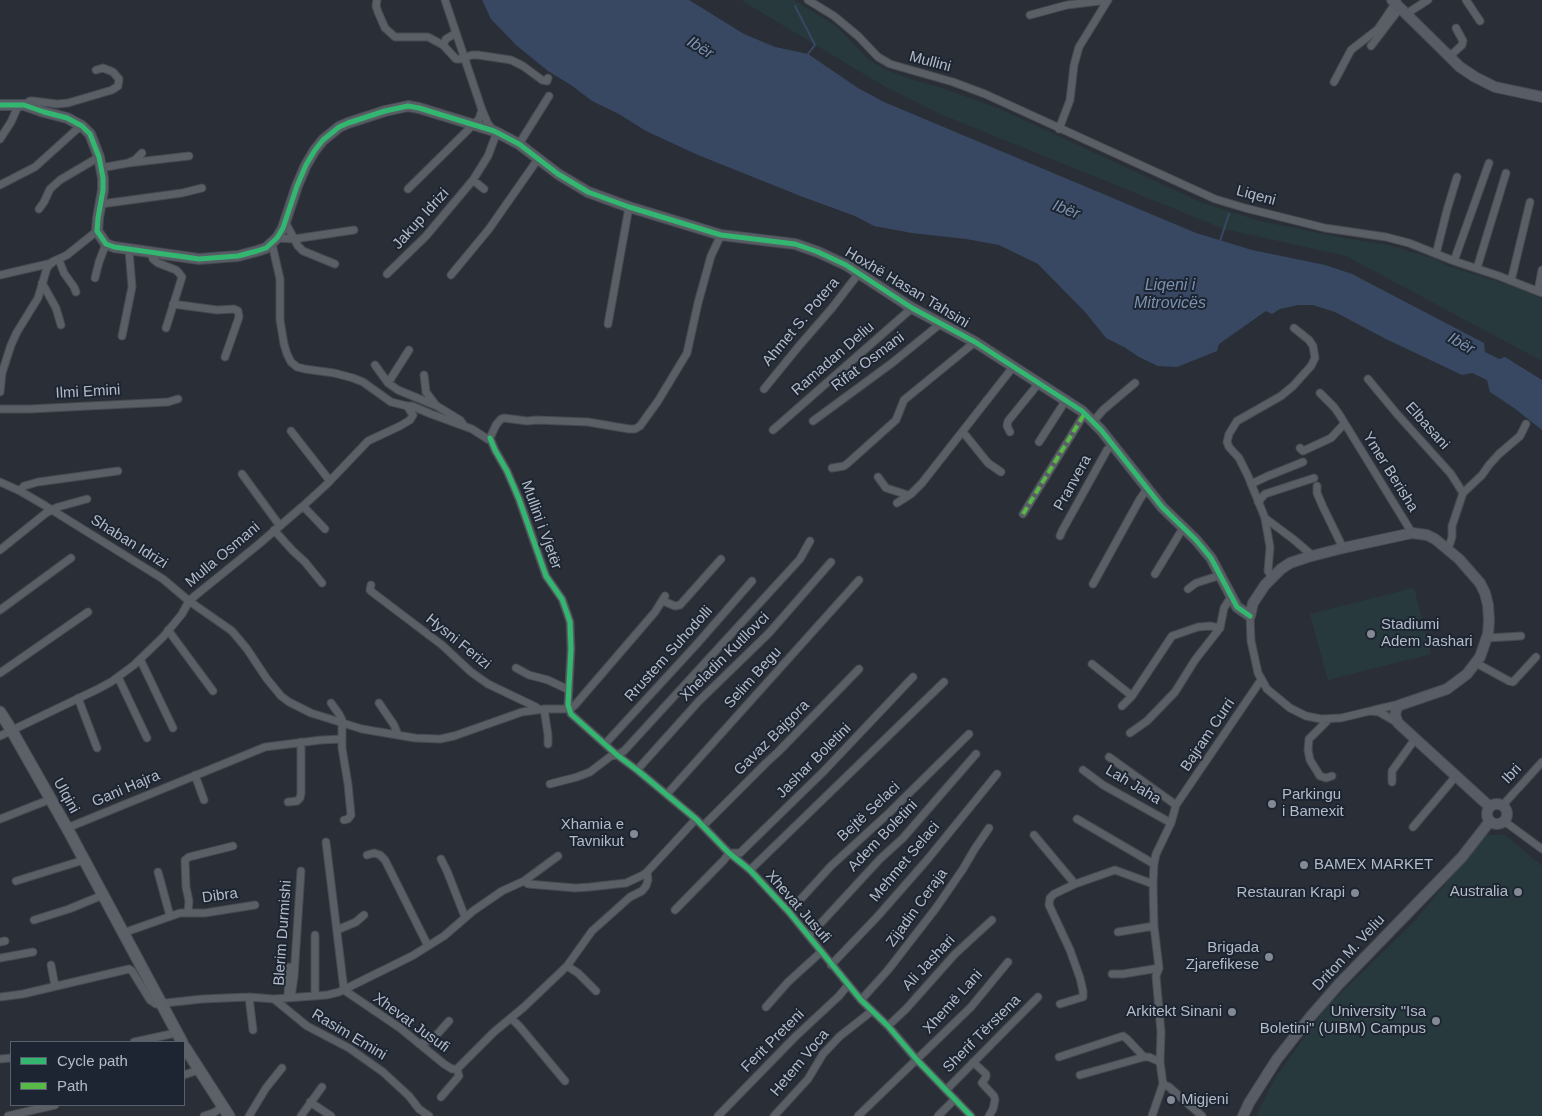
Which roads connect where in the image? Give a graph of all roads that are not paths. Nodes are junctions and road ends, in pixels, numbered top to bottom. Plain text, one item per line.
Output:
1 (377, 0) edge
2 (446, 0) edge
3 (808, 0) edge
4 (1108, 0) edge
5 (1428, 0) edge
6 (1466, 0) edge
7 (1398, 5) edge
8 (1030, 15) dead end
9 (1480, 21) dead end
10 (1456, 28) dead end
11 (456, 34) junction
12 (443, 46) junction
13 (1371, 46) dead end
14 (1448, 57) junction
15 (464, 58) junction
16 (96, 70) dead end
17 (548, 78) dead end
18 (1334, 82) dead end
19 (1542, 90) edge
20 (1528, 95) junction
21 (549, 96) dead end
22 (1542, 97) edge
23 (22, 104) junction
24 (0, 105) edge
25 (482, 110) junction
26 (474, 124) junction
27 (82, 126) junction
28 (1060, 129) junction
29 (495, 132) junction
30 (0, 139) edge
31 (519, 144) junction
32 (142, 153) dead end
33 (189, 156) dead end
34 (99, 157) junction
35 (538, 159) junction
36 (128, 163) junction
37 (1489, 163) dead end
38 (102, 168) junction
39 (1506, 173) dead end
40 (1457, 177) dead end
41 (473, 180) junction
42 (0, 185) edge
43 (202, 188) dead end
44 (484, 188) dead end
45 (408, 189) dead end
46 (1530, 202) dead end
47 (101, 204) junction
48 (628, 207) junction
49 (39, 209) dead end
50 (285, 222) junction
51 (354, 230) dead end
52 (97, 231) junction
53 (721, 236) junction
54 (294, 239) junction
55 (274, 241) junction
56 (106, 244) junction
57 (129, 250) junction
58 (151, 253) junction
59 (1436, 254) junction
60 (56, 261) junction
61 (1454, 261) junction
62 (336, 264) dead end
63 (1477, 268) junction
64 (1542, 270) edge
65 (859, 273) junction
66 (387, 274) dead end
67 (0, 275) edge
68 (451, 275) dead end
69 (95, 278) dead end
70 (1511, 281) junction
71 (42, 284) junction
72 (76, 292) dead end
73 (1540, 292) edge
74 (173, 304) junction
75 (912, 308) junction
76 (608, 324) dead end
77 (940, 324) junction
78 (61, 325) dead end
79 (166, 328) dead end
80 (1294, 328) dead end
81 (122, 336) dead end
82 (975, 342) junction
83 (409, 350) dead end
84 (225, 357) dead end
85 (375, 365) dead end
86 (1012, 367) junction
87 (424, 375) dead end
88 (1368, 379) dead end
89 (388, 383) junction
90 (1039, 384) junction
91 (1135, 384) dead end
92 (764, 389) dead end
93 (0, 392) edge
94 (1320, 393) dead end
95 (178, 399) dead end
96 (1066, 400) junction
97 (407, 406) junction
98 (437, 406) junction
99 (0, 409) edge
100 (1085, 413) junction
101 (813, 421) dead end
102 (1093, 422) junction
103 (1344, 424) junction
104 (1526, 424) dead end
105 (464, 426) junction
106 (773, 430) dead end
107 (294, 432) dead end
108 (963, 432) junction
109 (1010, 432) dead end
110 (490, 438) junction
111 (1039, 442) dead end
112 (1113, 445) junction
113 (1300, 448) dead end
114 (1303, 462) dead end
115 (832, 468) dead end
116 (118, 471) dead end
117 (1001, 472) dead end
118 (242, 474) dead end
119 (878, 477) dead end
120 (1314, 478) dead end
121 (332, 479) junction
122 (0, 482) edge
123 (1251, 484) junction
124 (1317, 486) dead end
125 (1147, 489) junction
126 (20, 491) junction
127 (1463, 493) junction
128 (908, 495) junction
129 (87, 499) dead end
130 (1258, 502) junction
131 (897, 504) dead end
132 (303, 506) junction
133 (52, 510) junction
134 (1023, 514) dead end
135 (1265, 518) junction
136 (277, 528) junction
137 (1183, 528) junction
138 (325, 530) dead end
139 (1412, 533) junction
140 (1060, 536) dead end
141 (810, 541) dead end
142 (1343, 548) junction
143 (1448, 549) junction
144 (0, 550) edge
145 (1313, 556) junction
146 (71, 558) dead end
147 (721, 559) dead end
148 (831, 562) dead end
149 (1155, 574) dead end
150 (1221, 575) junction
151 (1272, 577) junction
152 (859, 580) dead end
153 (752, 582) dead end
154 (322, 583) dead end
155 (1093, 584) dead end
156 (371, 585) dead end
157 (1188, 589) dead end
158 (1231, 597) junction
159 (189, 601) junction
160 (0, 610) edge
161 (88, 612) dead end
162 (1250, 616) junction
163 (1220, 628) junction
164 (168, 630) junction
165 (1521, 636) dead end
166 (1486, 638) junction
167 (1536, 657) dead end
168 (140, 659) junction
169 (1476, 663) junction
170 (1092, 664) dead end
171 (516, 668) dead end
172 (859, 669) dead end
173 (0, 673) edge
174 (118, 677) junction
175 (913, 677) dead end
176 (1261, 680) junction
177 (944, 682) dead end
178 (568, 690) junction
179 (213, 691) dead end
180 (1132, 696) junction
181 (78, 698) junction
182 (379, 702) dead end
183 (1407, 702) junction
184 (331, 703) dead end
185 (1122, 706) dead end
186 (541, 709) junction
187 (570, 709) junction
188 (1370, 711) junction
189 (0, 712) edge
190 (1328, 720) junction
191 (1398, 723) junction
192 (342, 724) junction
193 (172, 728) dead end
194 (12, 731) junction
195 (1130, 733) dead end
196 (969, 734) dead end
197 (398, 735) junction
198 (0, 736) edge
199 (147, 738) dead end
200 (342, 739) junction
201 (1415, 739) junction
202 (301, 742) junction
203 (548, 744) dead end
204 (605, 744) junction
205 (97, 748) dead end
206 (976, 754) dead end
207 (617, 755) junction
208 (1108, 757) dead end
209 (1542, 762) edge
210 (637, 770) junction
211 (1083, 770) dead end
212 (996, 774) dead end
213 (195, 775) junction
214 (1332, 776) dead end
215 (1456, 776) junction
216 (1392, 782) dead end
217 (550, 784) dead end
218 (667, 794) junction
219 (51, 799) junction
220 (204, 800) dead end
221 (288, 802) dead end
222 (1176, 805) junction
223 (1502, 806) junction
224 (1490, 807) junction
225 (0, 819) edge
226 (696, 819) junction
227 (344, 820) dead end
228 (1077, 820) dead end
229 (1490, 821) junction
230 (1504, 821) junction
231 (1171, 822) junction
232 (703, 826) junction
233 (1413, 827) dead end
234 (67, 828) junction
235 (989, 828) dead end
236 (1034, 835) dead end
237 (326, 842) dead end
238 (233, 846) dead end
239 (1542, 849) edge
240 (729, 853) junction
241 (367, 855) dead end
242 (558, 856) dead end
243 (441, 859) dead end
244 (84, 860) junction
245 (1154, 864) junction
246 (750, 870) junction
247 (301, 871) dead end
248 (158, 872) dead end
249 (647, 872) junction
250 (16, 881) dead end
251 (524, 881) junction
252 (1074, 884) junction
253 (1153, 884) junction
254 (102, 895) junction
255 (255, 905) dead end
256 (675, 910) dead end
257 (188, 912) junction
258 (789, 912) junction
259 (364, 915) dead end
260 (170, 916) junction
261 (465, 917) junction
262 (34, 920) dead end
263 (992, 920) dead end
264 (1154, 926) junction
265 (337, 930) junction
266 (1118, 932) dead end
267 (123, 933) junction
268 (315, 935) dead end
269 (809, 936) junction
270 (428, 946) junction
271 (33, 952) dead end
272 (821, 952) junction
273 (0, 958) edge
274 (1008, 962) dead end
275 (51, 965) dead end
276 (831, 965) junction
277 (567, 966) junction
278 (290, 968) dead end
279 (1159, 968) junction
280 (1112, 974) dead end
281 (848, 985) junction
282 (56, 986) junction
283 (344, 990) junction
284 (596, 991) dead end
285 (315, 996) junction
286 (0, 997) edge
287 (249, 997) junction
288 (290, 997) junction
289 (1038, 997) dead end
290 (274, 999) junction
291 (861, 1000) junction
292 (161, 1003) junction
293 (1060, 1004) dead end
294 (766, 1007) dead end
295 (872, 1011) junction
296 (511, 1018) junction
297 (449, 1021) dead end
298 (888, 1026) junction
299 (254, 1030) dead end
300 (180, 1041) edge
301 (419, 1044) junction
302 (185, 1050) edge
303 (1059, 1057) dead end
304 (1144, 1057) junction
305 (917, 1060) junction
306 (973, 1062) junction
307 (1160, 1062) junction
308 (282, 1068) dead end
309 (457, 1069) junction
310 (198, 1070) junction
311 (1080, 1075) dead end
312 (185, 1076) edge
313 (565, 1082) dead end
314 (1163, 1084) junction
315 (322, 1087) dead end
316 (946, 1090) junction
317 (441, 1097) dead end
318 (955, 1099) junction
319 (310, 1102) junction
320 (51, 1106) edge
321 (226, 1111) edge
322 (8, 1116) edge
323 (204, 1116) edge
324 (250, 1116) edge
325 (301, 1116) edge
326 (331, 1116) edge
327 (429, 1116) edge
328 (718, 1116) edge
329 (774, 1116) edge
330 (858, 1116) edge
331 (938, 1116) edge
332 (971, 1116) edge
333 (990, 1116) edge
334 (1152, 1116) edge
335 (1202, 1116) edge
336 (1243, 1116) edge

1 - 12 street
2 - 11 street
3 - 28 street, Mullini
4 - 8 street
4 - 28 street
5 - 7 street
6 - 9 street
7 - 13 street
7 - 14 street
7 - 18 street
10 - 14 street
11 - 12 street
11 - 15 street
12 - 15 street
14 - 20 street
15 - 17 street
15 - 25 street
16 - 23 street
19 - 20 street
20 - 22 street
21 - 31 street
23 - 24 street
23 - 27 street
23 - 30 street
25 - 26 street
25 - 29 street
26 - 29 street, Hoxhë Hasan Tahsini
26 - 45 street
26 - 50 street, Hoxhë Hasan Tahsini
27 - 34 street
27 - 42 street
28 - 59 street, Liqeni
29 - 31 street, Hoxhë Hasan Tahsini
29 - 41 street, Jakup Idrizi
31 - 35 street, Hoxhë Hasan Tahsini
32 - 36 street
33 - 36 street
34 - 38 street
34 - 49 street
35 - 48 street, Hoxhë Hasan Tahsini
35 - 68 street
36 - 38 street
37 - 61 street
38 - 47 street
39 - 63 street
40 - 59 street
41 - 44 street
41 - 66 street, Jakup Idrizi
43 - 47 street
46 - 70 street
47 - 52 street
48 - 53 street, Hoxhë Hasan Tahsini
48 - 76 street
50 - 54 street
50 - 55 street, Hoxhë Hasan Tahsini
51 - 54 street
52 - 56 street
52 - 60 street
53 - 65 street, Hoxhë Hasan Tahsini
53 - 110 street
54 - 55 street
54 - 62 street
55 - 58 street
55 - 97 street
56 - 57 street
56 - 69 street
57 - 58 street
57 - 81 street
58 - 74 street
59 - 61 street, Liqeni
60 - 67 street
60 - 71 street
60 - 72 street
61 - 63 street, Liqeni
63 - 70 street, Liqeni
64 - 73 street, Liqeni
65 - 75 street, Hoxhë Hasan Tahsini
65 - 92 street, Ahmet S. Potera
70 - 73 street, Liqeni
71 - 78 street
71 - 93 street
74 - 79 street
74 - 84 street
75 - 77 street, Hoxhë Hasan Tahsini
75 - 106 street, Ramadan Deliu
77 - 82 street, Hoxhë Hasan Tahsini
77 - 101 street, Rifat Osmani
80 - 123 street
82 - 86 street, Hoxhë Hasan Tahsini
82 - 115 street
83 - 89 street
85 - 89 street
86 - 90 street, Hoxhë Hasan Tahsini
86 - 108 street
87 - 98 street
88 - 127 street, Elbasani
89 - 98 street
90 - 96 street, Hoxhë Hasan Tahsini
90 - 109 street
91 - 102 street
94 - 103 street, Ymer Berisha
95 - 99 street, Ilmi Emini
96 - 100 street, Hoxhë Hasan Tahsini
96 - 111 street
97 - 105 street
97 - 121 street, Mulla Osmani
98 - 105 street
100 - 102 street, Hoxhë Hasan Tahsini
100 - 134 street
102 - 112 street, Hoxhë Hasan Tahsini
103 - 113 street, Ymer Berisha
103 - 139 street, Ymer Berisha
104 - 127 street
105 - 110 street
107 - 121 street
108 - 117 street
108 - 128 street
110 - 178 street, Mullini i Vjetër
112 - 125 street, Hoxhë Hasan Tahsini
112 - 140 street, Pranvera
114 - 123 street
116 - 126 street
118 - 136 street
119 - 128 street
120 - 130 street
121 - 132 street, Mulla Osmani
122 - 126 street, Shaban Idrizi
123 - 130 street
124 - 142 street
125 - 137 street, Hoxhë Hasan Tahsini
125 - 155 street
126 - 133 street, Shaban Idrizi
127 - 143 street
128 - 131 street
129 - 133 street, Shaban Idrizi
130 - 135 street
132 - 136 street, Mulla Osmani
132 - 138 street
133 - 144 street
133 - 159 street, Shaban Idrizi
135 - 145 street
135 - 151 street
136 - 154 street, Mulla Osmani
136 - 159 street, Mulla Osmani
137 - 149 street
137 - 150 street, Hoxhë Hasan Tahsini
139 - 142 street
139 - 143 street
141 - 207 street
142 - 145 street
143 - 166 street
145 - 151 street
146 - 160 street
147 - 187 street
148 - 210 street, Xheladin Kutllovci
150 - 157 street
150 - 158 street, Hoxhë Hasan Tahsini
151 - 162 street
152 - 218 street, Selim Begu
153 - 204 street, Rrustem Suhodolli
156 - 186 street, Hysni Ferizi
158 - 162 street, Hoxhë Hasan Tahsini
158 - 163 street
159 - 164 street, Mulla Osmani
159 - 192 street
161 - 173 street
162 - 176 street
163 - 180 street
163 - 195 street
164 - 168 street, Mulla Osmani
164 - 179 street
165 - 166 street
166 - 169 street
167 - 169 street
168 - 174 street, Mulla Osmani
168 - 193 street
169 - 183 street
170 - 180 street
171 - 178 street
172 - 232 street, Gavaz Bajgora
174 - 181 street, Mulla Osmani
174 - 199 street
175 - 240 street, Jashar Boletini
176 - 190 street
176 - 222 street, Bajram Curri
177 - 246 street
178 - 187 street, Mullini i Vjetër
180 - 185 street
181 - 194 street, Mulla Osmani
181 - 205 street
182 - 197 street
183 - 188 street
183 - 191 street
184 - 192 street
186 - 187 street
186 - 197 street
186 - 203 street
187 - 204 street, Xhevat Jusufi
188 - 190 street
188 - 191 street
189 - 194 main road, Ulqini
190 - 214 street
191 - 201 street
192 - 197 street
192 - 200 street
194 - 198 street, Mulla Osmani
194 - 219 main road, Ulqini
196 - 258 street, Bejtë Selaci
200 - 202 street, Gani Hajra
200 - 227 street
201 - 215 street
201 - 216 street
202 - 213 street, Gani Hajra
202 - 221 street
204 - 207 street, Xhevat Jusufi
206 - 269 street, Adem Boletini
207 - 210 street, Xhevat Jusufi
207 - 217 street
208 - 222 street
209 - 223 street, Ibri
210 - 218 street, Xhevat Jusufi
211 - 231 street, Lah Jaha
212 - 276 street, Mehmet Selaci
213 - 220 street
213 - 234 street, Gani Hajra
215 - 224 street
215 - 233 street
218 - 226 street, Xhevat Jusufi
219 - 225 street
219 - 234 main road, Ulqini
222 - 231 street, Bajram Curri
223 - 224 street
223 - 230 street
224 - 229 street
226 - 232 street, Xhevat Jusufi
226 - 249 street, Xhevat Jusufi
228 - 245 street
229 - 230 street
229 - 336 street, Driton M. Veliu
230 - 239 street
231 - 245 street, Bajram Curri
232 - 240 street, Xhevat Jusufi
234 - 244 main road, Ulqini
235 - 291 street, Zijadin Ceraja
236 - 252 street
237 - 265 street
238 - 257 street, Dibra
240 - 246 street, Xhevat Jusufi
240 - 256 street
241 - 270 street
242 - 251 street, Blerim Durmishi
243 - 261 street
244 - 250 street
244 - 254 main road, Ulqini
245 - 253 street, Bajram Curri
246 - 258 street, Xhevat Jusufi
247 - 288 street, Blerim Durmishi
248 - 260 street
249 - 251 street, Xhevat Jusufi
249 - 277 street, Xhevat Jusufi
251 - 261 street, Blerim Durmishi
252 - 253 street
252 - 293 street
253 - 264 street, Bajram Curri
254 - 262 street
254 - 267 main road, Ulqini
255 - 257 street, Dibra
257 - 260 street, Dibra
258 - 269 street, Xhevat Jusufi
259 - 265 street
260 - 267 street, Dibra
261 - 270 street, Blerim Durmishi
263 - 298 street, Ali Jashari
264 - 266 street
264 - 279 street, Bajram Curri
265 - 283 street
267 - 292 main road, Ulqini
268 - 285 street
269 - 272 street, Xhevat Jusufi
270 - 283 street, Blerim Durmishi
271 - 273 street
272 - 276 street, Xhevat Jusufi
272 - 294 street
274 - 305 street, Xhemë Lani
275 - 282 street
276 - 281 street, Xhevat Jusufi
277 - 284 street
277 - 296 street, Xhevat Jusufi
278 - 288 street, Blerim Durmishi
279 - 280 street
279 - 307 street, Bajram Curri
281 - 291 street, Xhevat Jusufi
281 - 328 street, Ferit Preteni
282 - 286 street
282 - 292 street
283 - 285 street, Blerim Durmishi
283 - 301 street, Xhevat Jusufi
285 - 288 street, Blerim Durmishi
287 - 290 street, Blerim Durmishi
287 - 292 street, Blerim Durmishi
287 - 299 street
288 - 290 street, Blerim Durmishi
289 - 306 street, Sherif Tërstena
290 - 327 street, Rasim Emini
291 - 295 street, Xhevat Jusufi
292 - 300 main road, Ulqini
295 - 298 street, Xhevat Jusufi
295 - 329 street, Hetem Voca
296 - 309 street, Xhevat Jusufi
296 - 313 street
297 - 301 street
298 - 305 street, Xhevat Jusufi
301 - 309 street, Xhevat Jusufi
302 - 310 main road, Ulqini
303 - 304 street
304 - 307 street
304 - 311 street
305 - 316 street, Xhevat Jusufi
305 - 330 street, Xhemë Lani
306 - 316 street, Sherif Tërstena
306 - 333 street
307 - 314 street, Bajram Curri
308 - 324 street
309 - 317 street
310 - 312 street
310 - 321 main road, Ulqini
314 - 334 street, Bajram Curri
314 - 335 street
315 - 319 street
316 - 318 street, Xhevat Jusufi
318 - 331 street
318 - 332 street, Xhevat Jusufi
319 - 325 street
319 - 326 street
320 - 322 street
321 - 323 street

